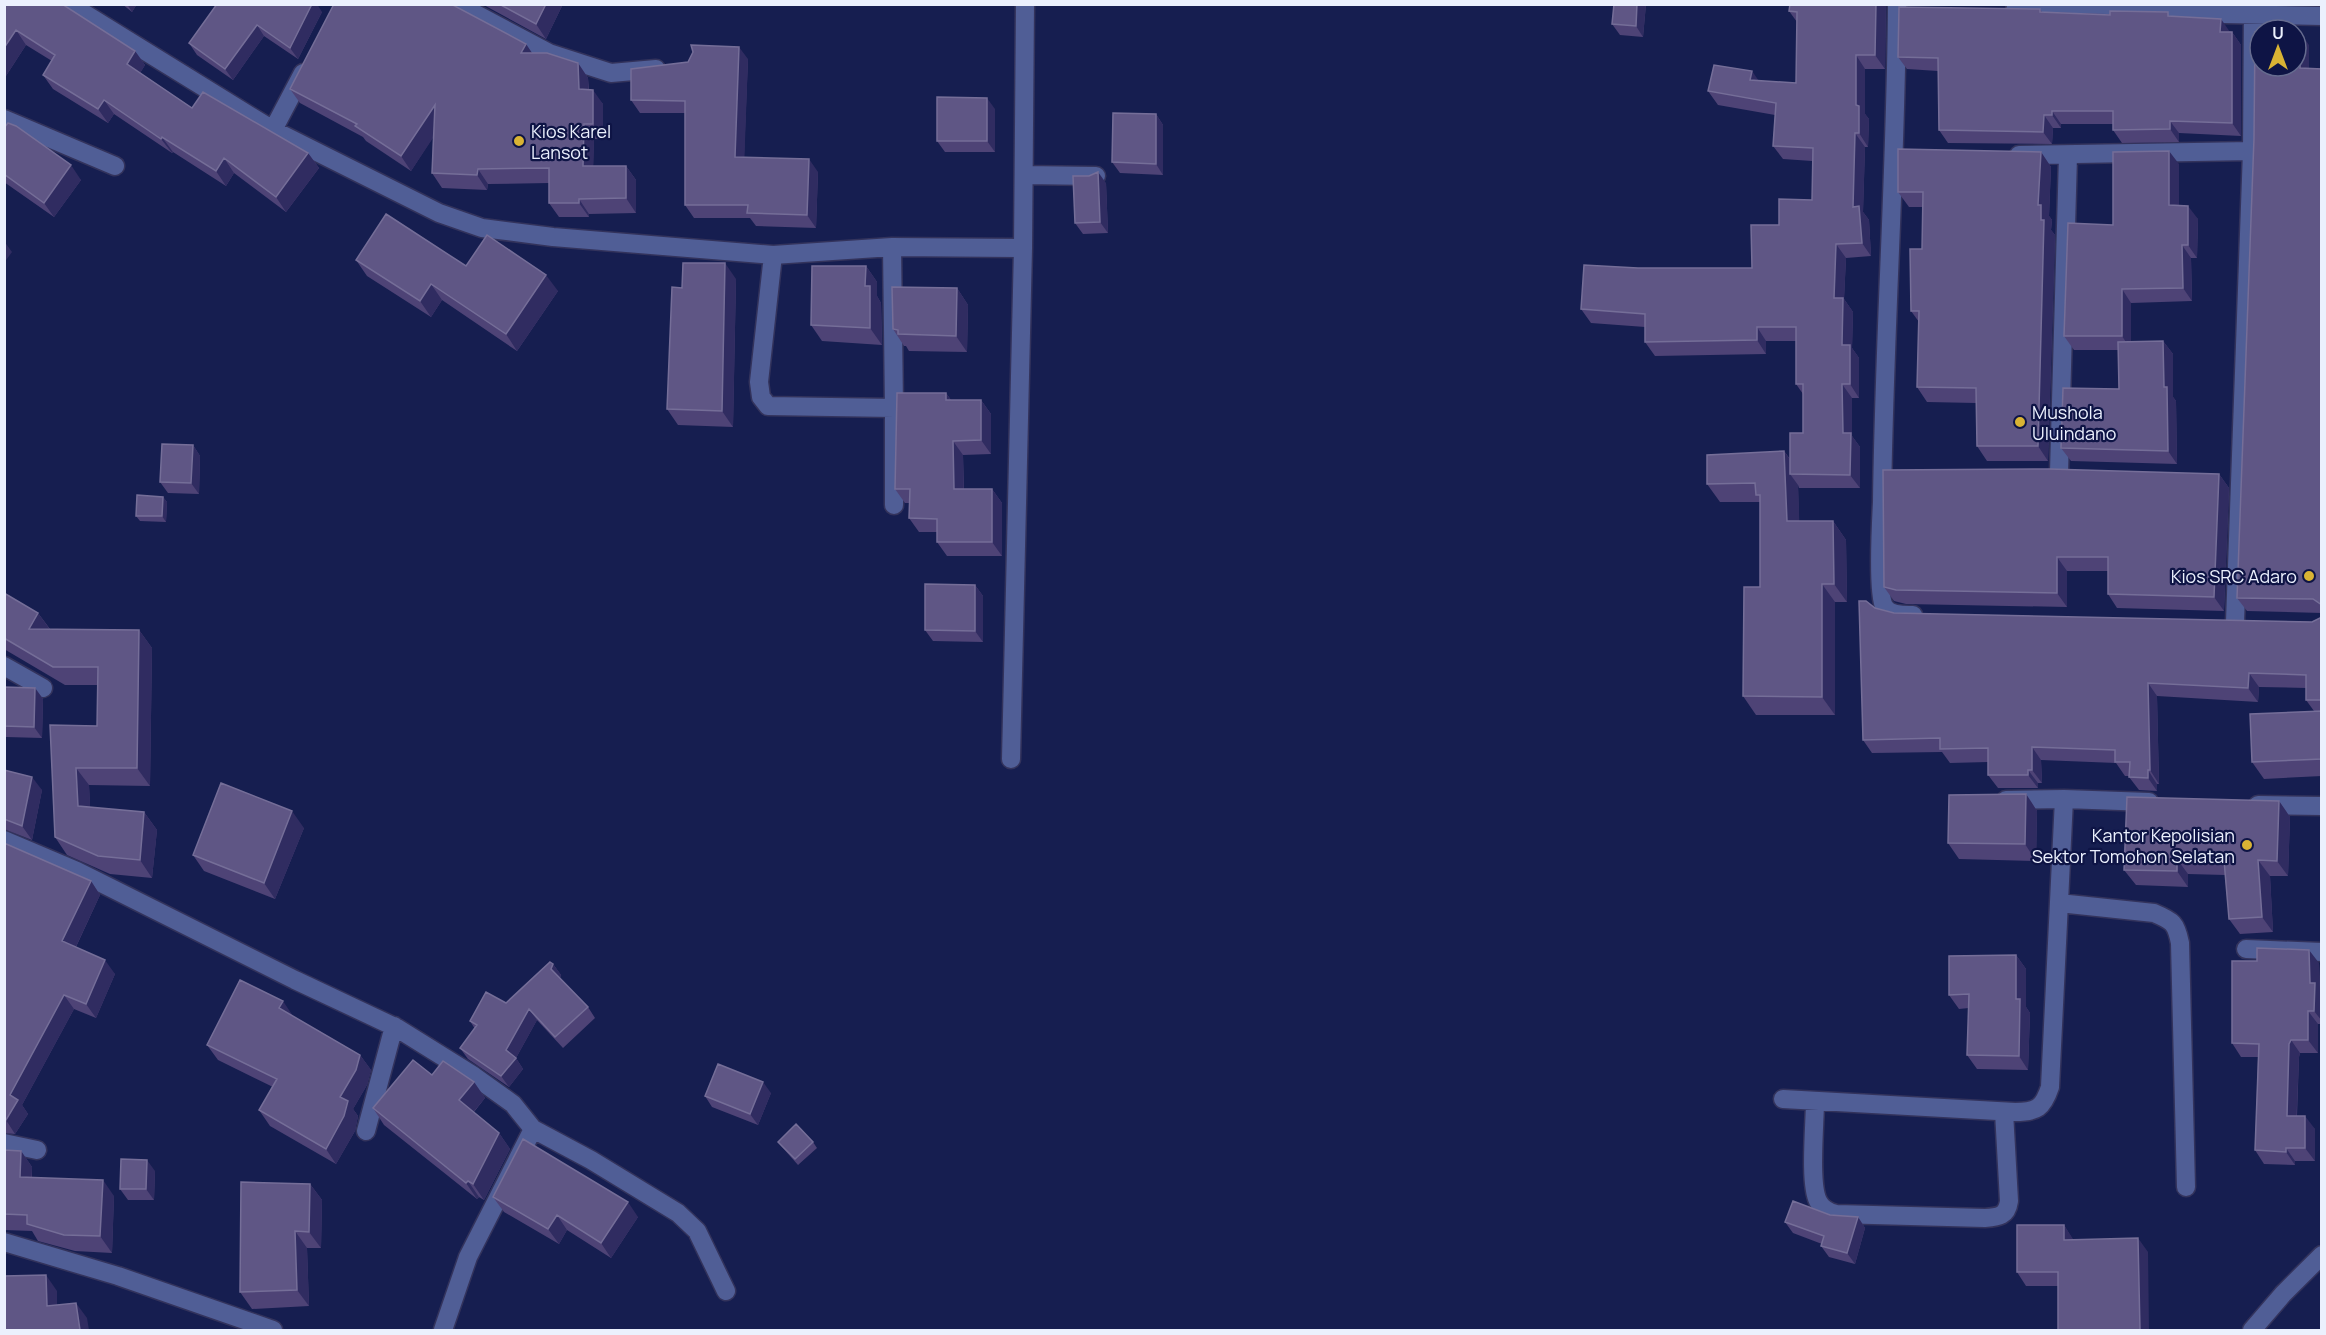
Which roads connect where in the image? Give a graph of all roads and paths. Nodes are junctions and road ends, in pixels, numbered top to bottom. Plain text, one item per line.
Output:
1 (69, 4) edge
2 (457, 4) edge
3 (1025, 4) edge
4 (1897, 6) edge
5 (1920, 8) edge
6 (1992, 9) edge
7 (2253, 9) edge
8 (2322, 16) edge
9 (311, 57) edge
10 (671, 67) edge
11 (4, 119) edge
12 (273, 130) junction
13 (2252, 151) junction
14 (1999, 155) edge
15 (2068, 156) junction
16 (115, 166) dead end
17 (1024, 175) junction
18 (1096, 177) edge
19 (892, 247) junction
20 (1023, 248) junction
21 (773, 255) junction
22 (894, 408) junction
23 (2036, 472) edge
24 (1882, 473) junction
25 (1906, 473) edge
26 (894, 505) edge
27 (1928, 616) edge
28 (2256, 622) edge
29 (4, 666) edge
30 (43, 688) dead end
31 (1011, 759) dead end
32 (2064, 799) junction
33 (1984, 800) edge
34 (2170, 803) edge
35 (2241, 805) edge
36 (2322, 806) edge
37 (4, 840) edge
38 (2058, 903) junction
39 (2246, 949) dead end
40 (2322, 952) edge
41 (394, 1026) junction
42 (1782, 1099) dead end
43 (1815, 1101) junction
44 (2004, 1112) junction
45 (533, 1129) junction
46 (366, 1131) dead end
47 (4, 1143) edge
48 (37, 1150) dead end
49 (2186, 1186) dead end
50 (4, 1242) edge
51 (2322, 1255) edge
52 (726, 1291) dead end
53 (273, 1330) edge
54 (443, 1330) edge
55 (2252, 1330) edge

1 - 12 street
2 - 10 street
3 - 17 street
4 - 5 street
4 - 24 street
6 - 7 street
7 - 8 street
7 - 13 street
9 - 12 street
11 - 16 street
12 - 21 street
13 - 15 street
13 - 28 street
14 - 15 street
15 - 23 street
17 - 18 street
17 - 20 street
19 - 20 street
19 - 21 street
19 - 22 street
20 - 31 street
21 - 22 street
22 - 26 street
24 - 25 street
24 - 27 street
29 - 30 street
32 - 33 street
32 - 34 street
32 - 38 street
35 - 36 street
37 - 41 street
38 - 44 street
38 - 49 street
39 - 40 street
41 - 45 street
41 - 46 street
42 - 43 street
43 - 44 street
43 - 44 street
45 - 52 street
45 - 54 street
47 - 48 street
50 - 53 street
51 - 55 street

